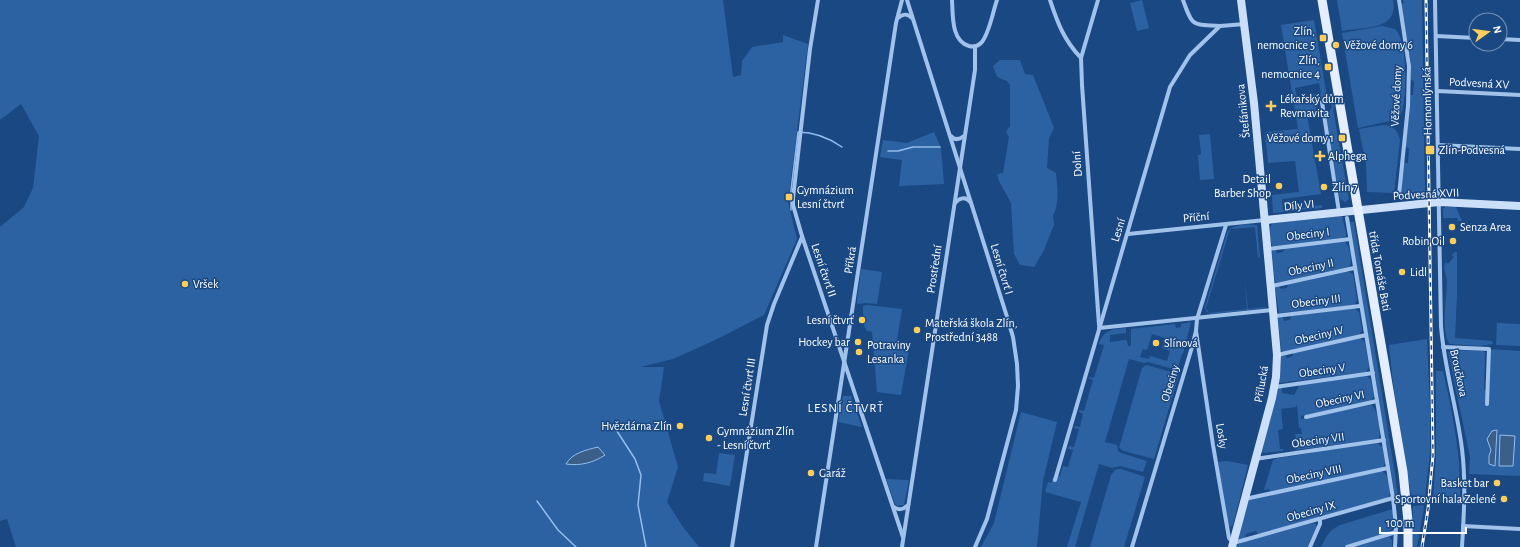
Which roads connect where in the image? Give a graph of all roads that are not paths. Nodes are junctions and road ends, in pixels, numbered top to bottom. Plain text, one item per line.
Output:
1 (818, 0) edge
2 (902, 0) edge
3 (907, 0) edge
4 (952, 0) edge
5 (997, 0) edge
6 (1050, 0) edge
7 (1098, 0) edge
8 (1183, 0) edge
9 (1241, 0) edge
10 (1322, 0) edge
11 (1399, 0) edge
12 (1436, 0) edge
13 (897, 18) junction
14 (912, 18) junction
15 (1246, 24) junction
16 (1220, 26) junction
17 (1436, 36) junction
18 (1468, 38) edge
19 (1508, 39) edge
20 (1520, 40) edge
21 (975, 46) junction
22 (1081, 58) junction
23 (1437, 91) junction
24 (1520, 95) edge
25 (1322, 102) dead end
26 (951, 136) junction
27 (964, 136) junction
28 (1438, 144) junction
29 (1520, 149) edge
30 (960, 166) junction
31 (1399, 195) dead end
32 (1439, 202) junction
33 (954, 203) junction
34 (971, 203) junction
35 (1520, 206) edge
36 (1358, 211) junction
37 (1339, 212) junction
38 (1347, 218) dead end
39 (1266, 220) junction
40 (1226, 225) junction
41 (1128, 234) junction
42 (802, 236) junction
43 (1350, 239) junction
44 (1268, 249) junction
45 (1354, 268) junction
46 (1272, 286) junction
47 (1360, 306) junction
48 (1274, 313) junction
49 (1197, 319) junction
50 (1099, 328) junction
51 (1196, 331) junction
52 (1366, 335) junction
53 (1443, 347) junction
54 (1277, 355) junction
55 (844, 359) junction
56 (1373, 373) junction
57 (1275, 387) junction
58 (1377, 401) junction
59 (1487, 404) dead end
60 (1306, 417) dead end
61 (1384, 440) junction
62 (1255, 459) junction
63 (1388, 468) junction
64 (1055, 480) dead end
65 (1393, 498) junction
66 (1244, 499) junction
67 (893, 506) junction
68 (908, 506) junction
69 (1320, 519) junction
70 (1463, 526) junction
71 (1520, 529) edge
72 (1396, 532) junction
73 (903, 537) junction
74 (1233, 544) edge
75 (732, 547) edge
76 (816, 547) edge
77 (902, 547) edge
78 (975, 547) edge
79 (1132, 547) edge
80 (1310, 547) edge
81 (1347, 547) edge
82 (1395, 547) edge
83 (1408, 547) edge
84 (1462, 547) edge

1 - 42 street, Lesní čtvrť II
2 - 13 street, Příkrá
3 - 14 street, Lesní čtvrť I
4 - 21 street
5 - 21 street
6 - 22 street
7 - 22 street, Dolní
8 - 16 street
9 - 15 street, Štefánikova
10 - 36 main road, třída Tomáše Bati
11 - 31 street, Věžové domy
12 - 17 street, Hornomlýnská
13 - 14 street
13 - 55 street, Příkrá
14 - 26 street, Lesní čtvrť I
15 - 16 street
15 - 39 street, Štefánikova
16 - 41 street, Lesní
17 - 18 street
17 - 23 street, Hornomlýnská
19 - 20 street
21 - 27 street, Prostřední
22 - 50 street, Dolní
23 - 24 street, Podvesná XV
23 - 28 street, Hornomlýnská
25 - 37 street
26 - 27 street
26 - 30 street, Lesní čtvrť I
27 - 30 street, Prostřední
28 - 29 street
28 - 32 street, Hornomlýnská
30 - 33 street, Prostřední
30 - 34 street, Lesní čtvrť I
32 - 35 street, Podvesná XVII
32 - 36 street, Podvesná XVII
32 - 53 street, Broučkova
33 - 34 street
33 - 68 street, Prostřední
34 - 78 street, Lesní čtvrť I
36 - 37 street, Díly VI
36 - 83 main road, třída Tomáše Bati
37 - 39 street, Díly VI
38 - 43 street
39 - 40 street, Příční
39 - 44 street, Přílucká
40 - 41 street, Příční
40 - 49 street, Obeciny
41 - 50 street, Lesní
42 - 55 street, Lesní čtvrť II
42 - 75 street, Lesní čtvrť III
43 - 44 street, Obeciny I
43 - 45 street
44 - 46 street, Přílucká
45 - 46 street, Obeciny II
45 - 47 street
46 - 48 street, Přílucká
47 - 48 street, Obeciny III
47 - 52 street
48 - 49 street
48 - 54 street, Přílucká
49 - 50 street
49 - 51 street, Obeciny
50 - 64 street, Lesní
51 - 74 street, Losky
51 - 79 street, Obeciny
52 - 54 street, Obeciny IV
52 - 56 street
53 - 59 street
53 - 70 street, Broučkova
54 - 57 street, Přílucká
55 - 67 street, Lesní čtvrť II
55 - 76 street, Příkrá
56 - 57 street, Obeciny V
56 - 58 street
57 - 62 street, Přílucká
58 - 60 street, Obeciny VI
58 - 61 street
61 - 62 street, Obeciny VII
61 - 63 street
62 - 66 street, Přílucká
63 - 65 street
63 - 66 street, Obeciny VIII
65 - 69 street, Obeciny IX
65 - 72 street
66 - 74 street, Přílucká
67 - 68 street
67 - 73 street, Lesní čtvrť II
68 - 73 street, Prostřední
69 - 74 street, Obeciny IX
69 - 80 street
70 - 71 street
70 - 84 street, Broučkova
72 - 81 street
72 - 82 street
73 - 77 street, Prostřední

